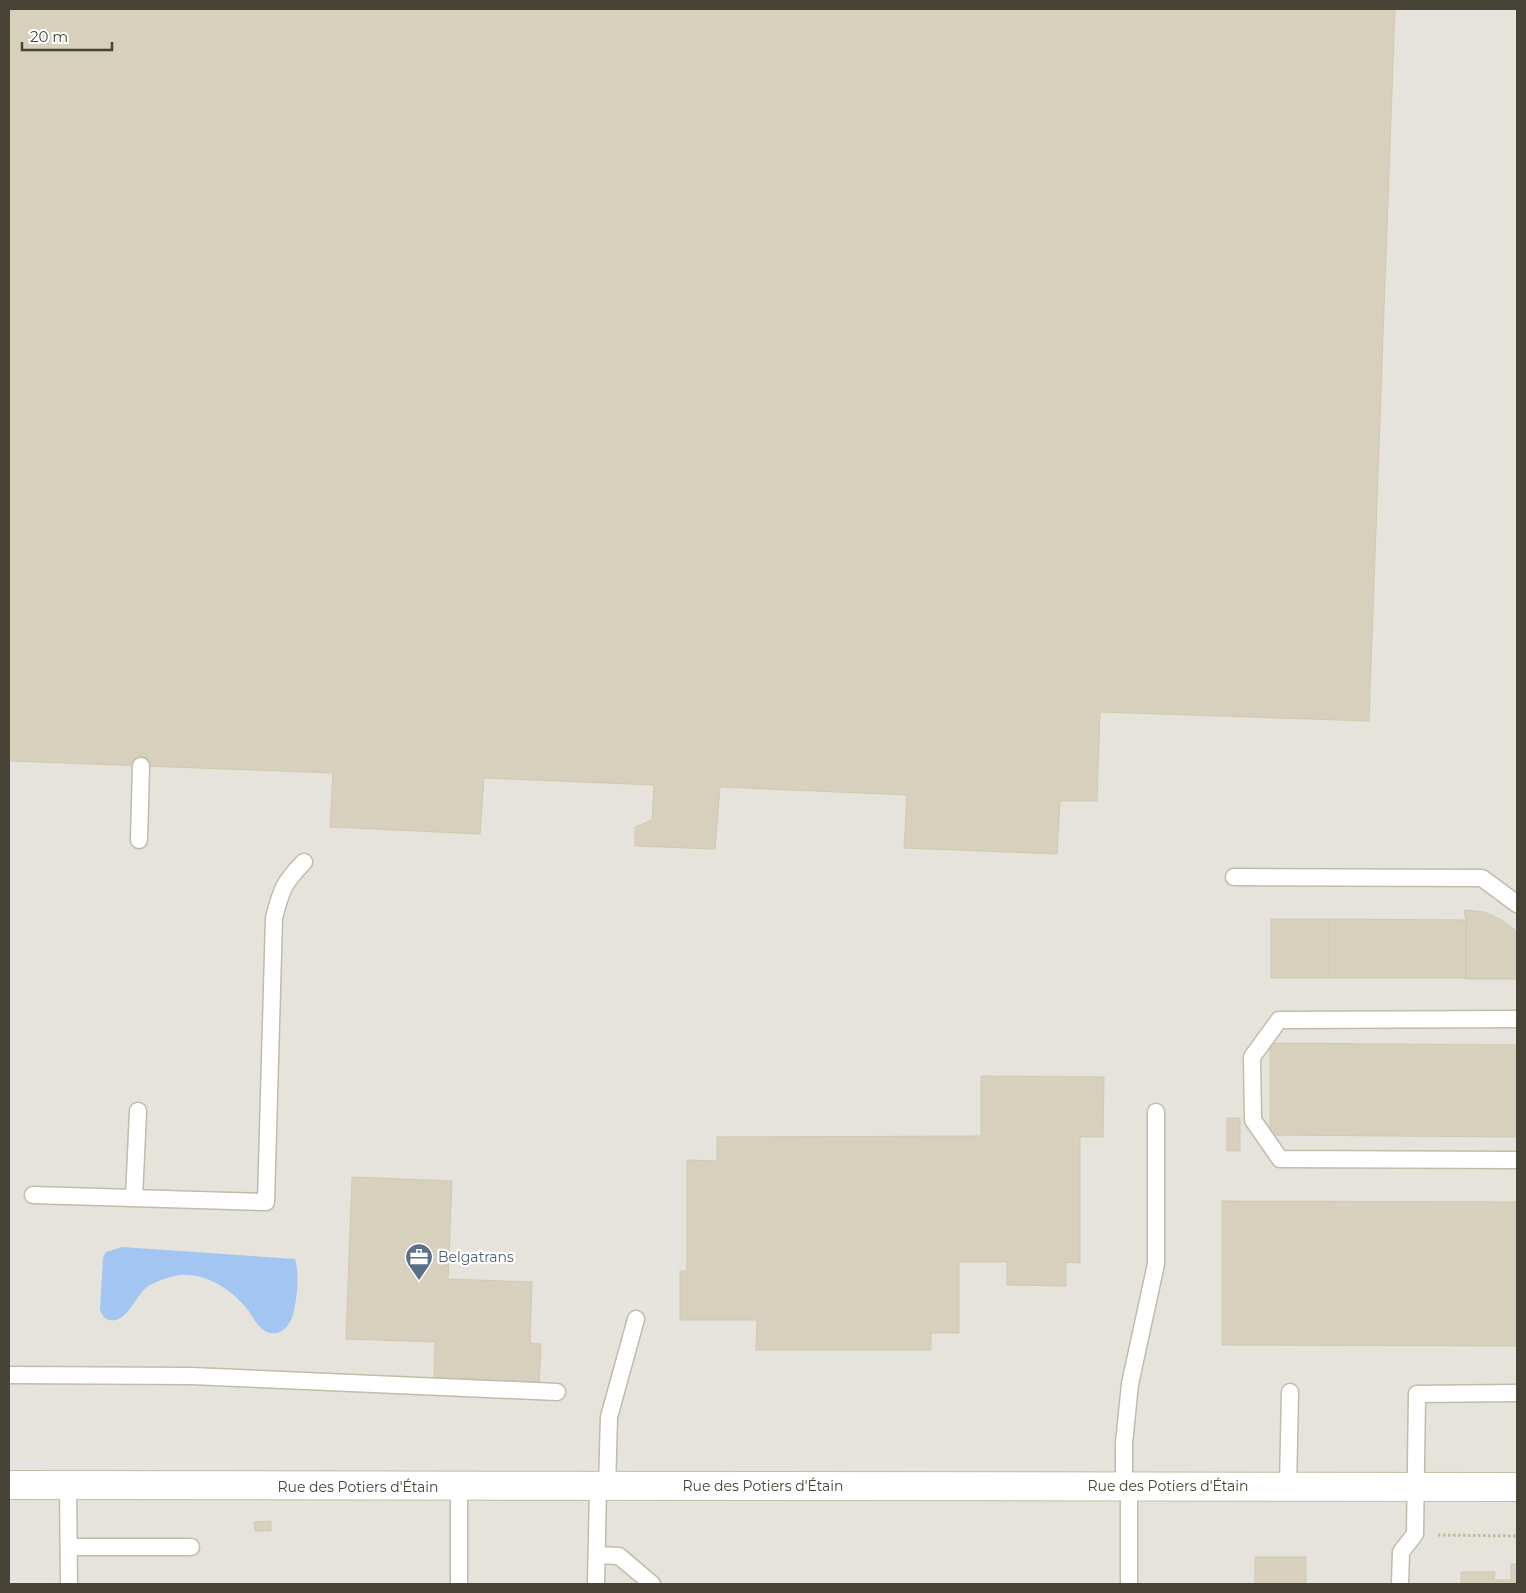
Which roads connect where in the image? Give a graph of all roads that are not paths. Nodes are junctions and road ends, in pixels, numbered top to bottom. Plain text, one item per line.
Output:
1 (141, 766) dead end
2 (139, 840) dead end
3 (304, 862) dead end
4 (1234, 877) dead end
5 (1517, 904) edge
6 (1517, 1019) edge
7 (138, 1111) dead end
8 (1156, 1112) dead end
9 (1517, 1160) edge
10 (33, 1196) dead end
11 (134, 1198) junction
12 (636, 1319) dead end
13 (9, 1375) edge
14 (558, 1392) dead end
15 (1290, 1392) dead end
16 (1517, 1393) edge
17 (9, 1485) edge
18 (68, 1486) junction
19 (602, 1486) junction
20 (1126, 1486) junction
21 (1288, 1486) junction
22 (460, 1487) junction
23 (1416, 1487) junction
24 (1517, 1487) edge
25 (69, 1547) junction
26 (191, 1547) dead end
27 (597, 1555) junction
28 (69, 1584) edge
29 (459, 1584) edge
30 (596, 1584) edge
31 (652, 1584) edge
32 (1129, 1584) edge
33 (1400, 1584) edge

1 - 2 lane
3 - 11 lane
4 - 5 lane
6 - 9 lane
7 - 11 lane
8 - 20 lane
10 - 11 lane
12 - 19 lane
13 - 14 lane
15 - 21 lane
16 - 23 lane
17 - 18 street, Rue des Potiers d'Étain
18 - 22 street, Rue des Potiers d'Étain
18 - 25 lane
19 - 20 street, Rue des Potiers d'Étain
19 - 22 street, Rue des Potiers d'Étain
19 - 27 lane
20 - 21 street, Rue des Potiers d'Étain
20 - 32 lane
21 - 23 street, Rue des Potiers d'Étain
22 - 29 lane
23 - 24 street, Rue des Potiers d'Étain
23 - 33 lane
25 - 26 lane
25 - 28 lane
27 - 30 lane
27 - 31 lane

